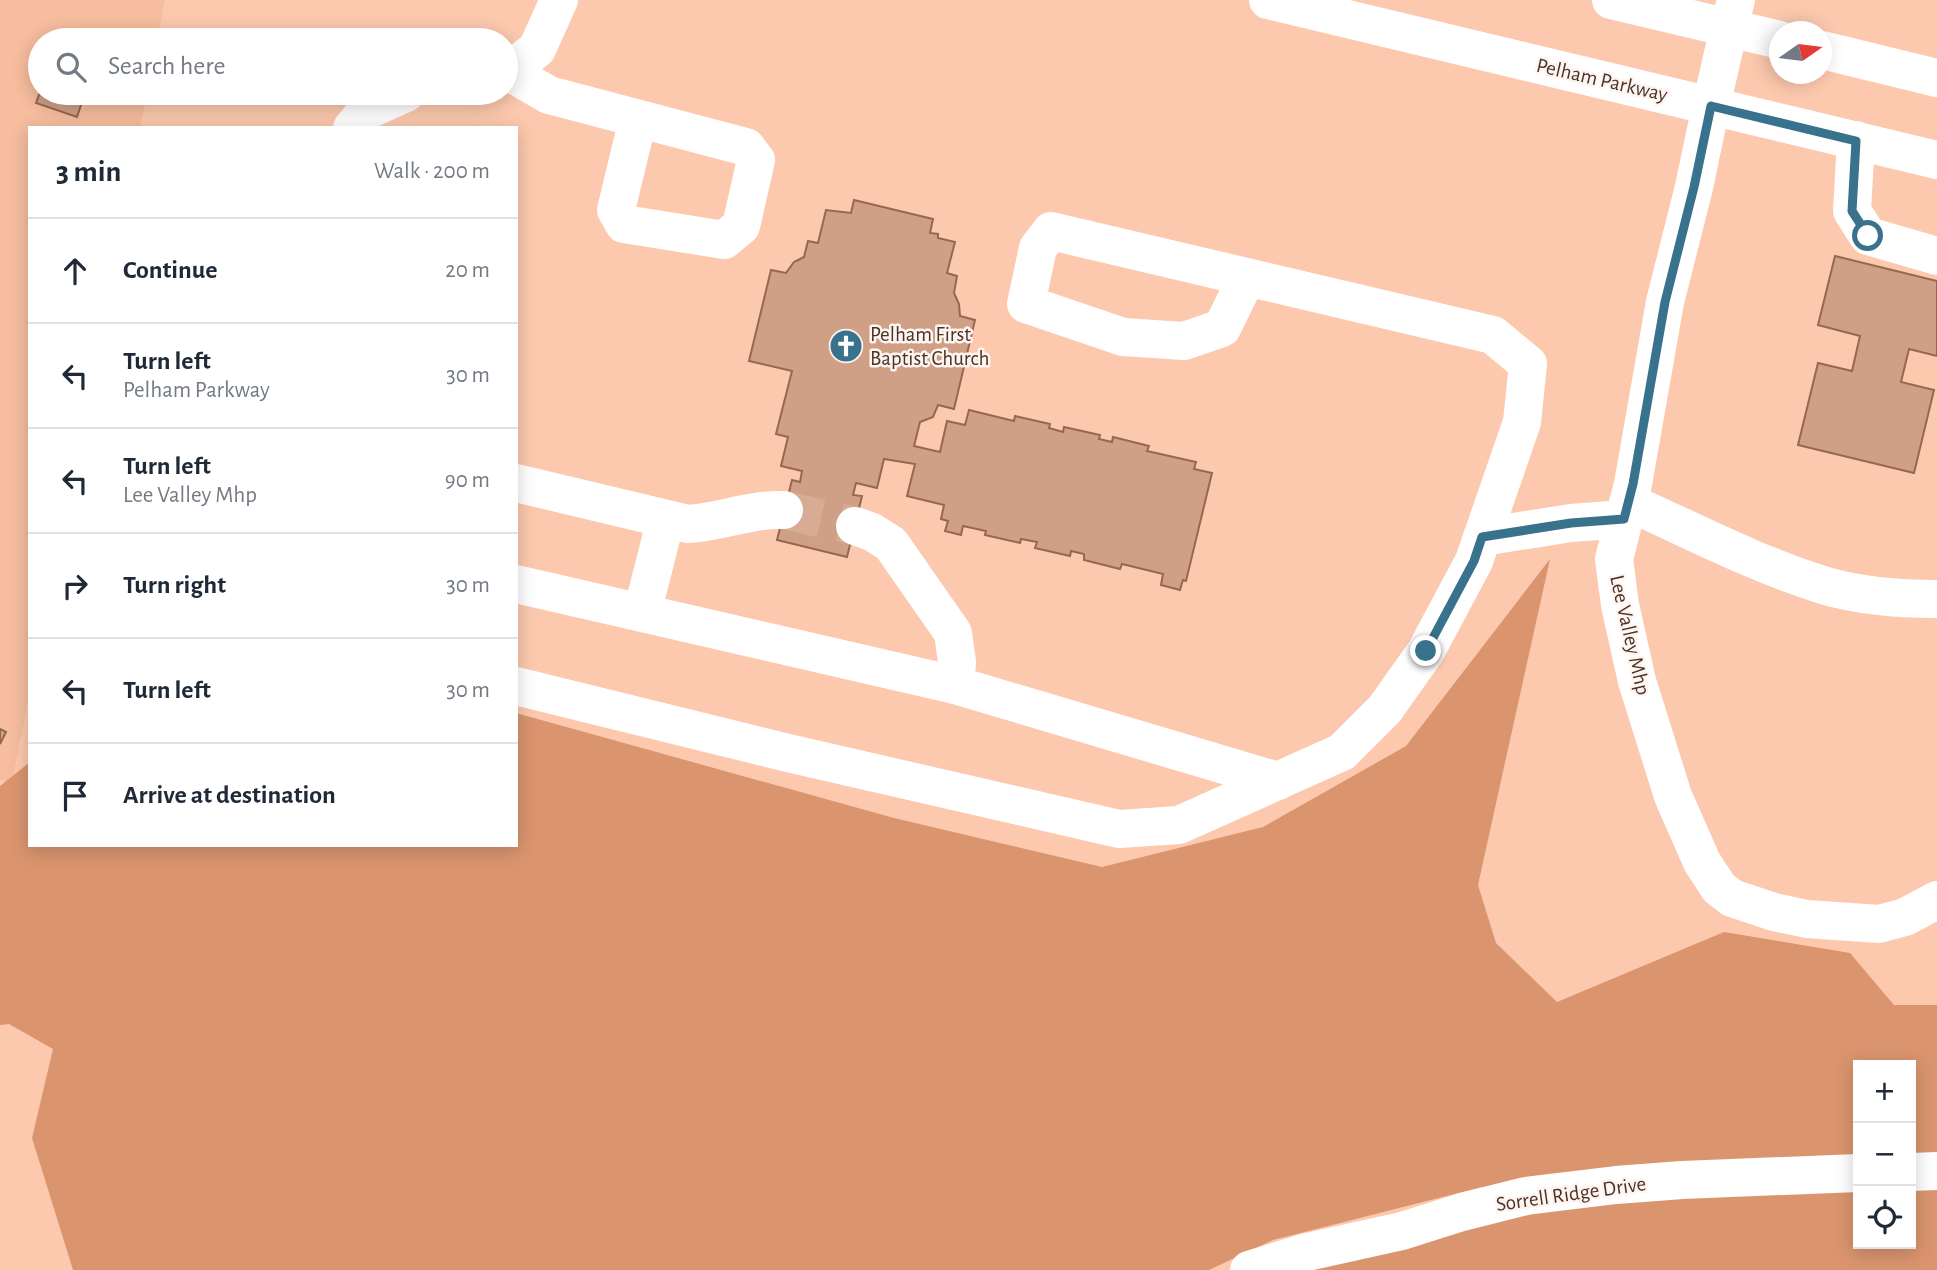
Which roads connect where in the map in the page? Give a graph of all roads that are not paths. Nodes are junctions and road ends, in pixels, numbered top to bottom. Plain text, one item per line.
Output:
1 (559, 0) edge
2 (1268, 0) edge
3 (1611, 0) edge
4 (1732, 14) edge
5 (1769, 34) edge
6 (1832, 52) edge
7 (518, 65) edge
8 (1937, 78) edge
9 (518, 79) edge
10 (379, 105) edge
11 (1711, 106) junction
12 (638, 118) dead end
13 (354, 126) edge
14 (1856, 141) junction
15 (1937, 160) edge
16 (1937, 256) edge
17 (1247, 277) junction
18 (518, 483) edge
19 (784, 510) tunnel mouth
20 (1626, 510) junction
21 (666, 519) junction
22 (855, 526) tunnel mouth
23 (1482, 537) junction
24 (518, 584) edge
25 (1937, 599) edge
26 (642, 613) junction
27 (955, 685) junction
28 (518, 686) edge
29 (1278, 781) junction
30 (1937, 900) edge
31 (1937, 1171) edge
32 (1916, 1172) edge
33 (1853, 1173) edge
34 (1249, 1270) edge

1 - 7 street
2 - 11 street, Pelham Parkway
3 - 4 street
4 - 5 street
4 - 11 street, Lee Valley Mhp
6 - 8 street
9 - 12 street
10 - 13 street
11 - 14 street, Pelham Parkway
11 - 20 street, Lee Valley Mhp
14 - 15 street, Pelham Parkway
14 - 16 street
17 - 17 street
17 - 23 street
18 - 21 street
19 - 21 street
20 - 23 street
20 - 25 street
20 - 30 street, Lee Valley Mhp
21 - 26 street
22 - 27 street
23 - 29 street
24 - 26 street
26 - 27 street
27 - 29 street
28 - 29 street
31 - 32 street
33 - 34 street, Sorrell Ridge Drive

